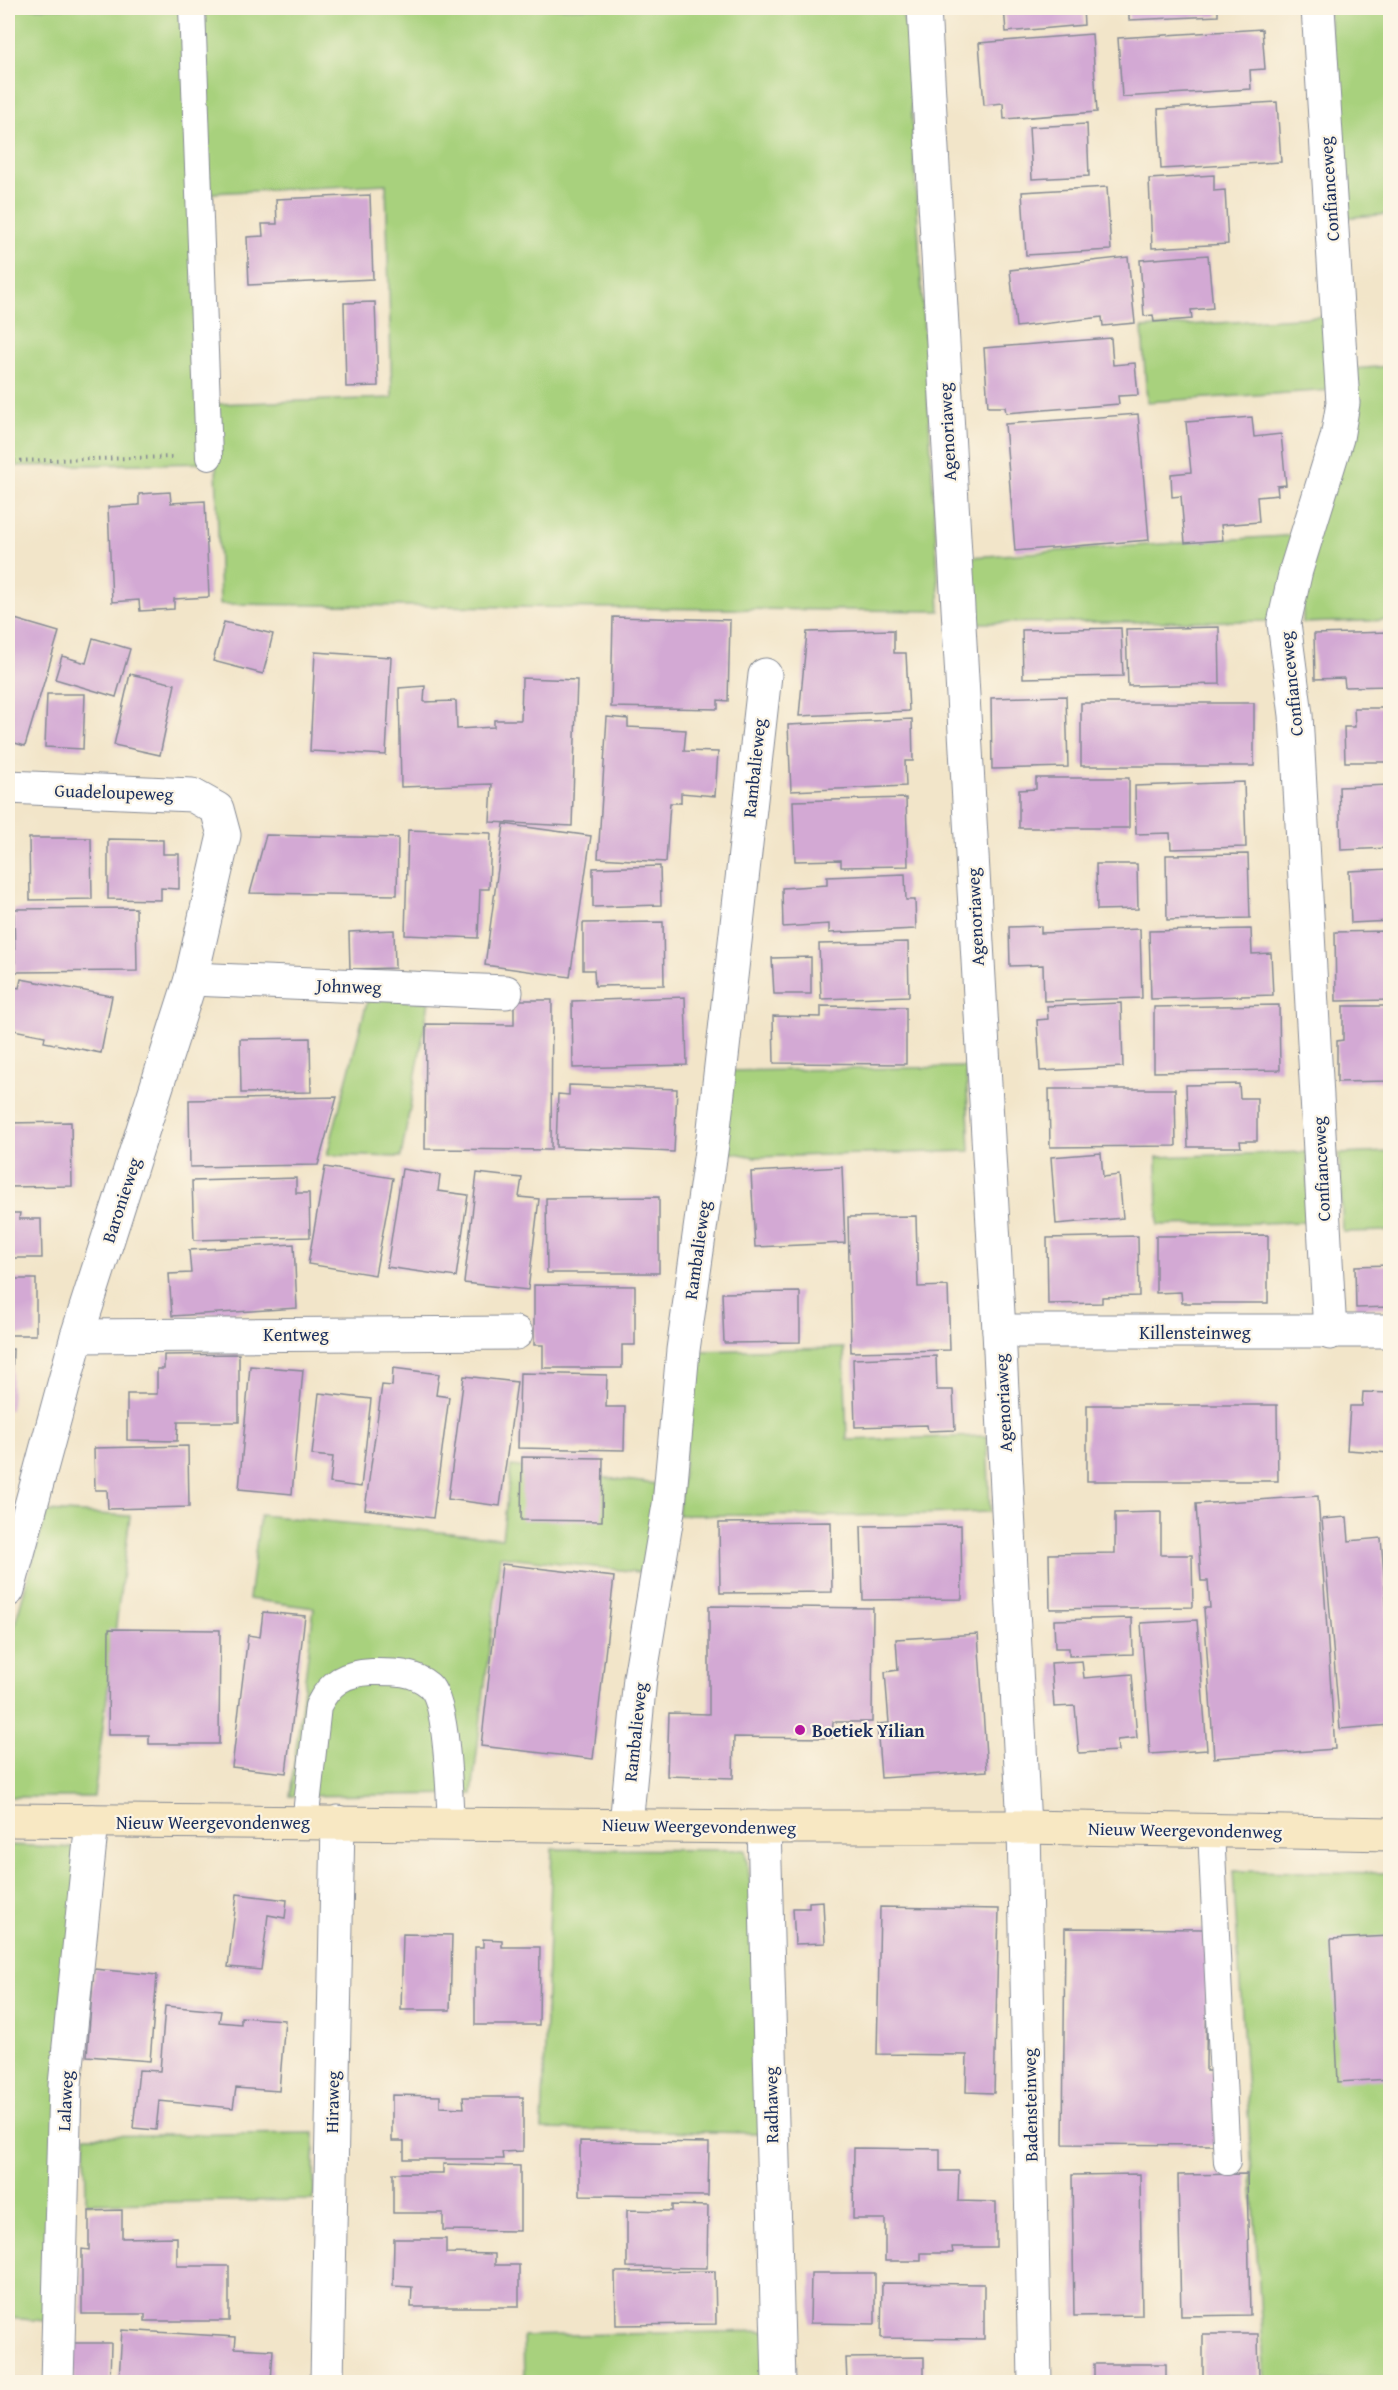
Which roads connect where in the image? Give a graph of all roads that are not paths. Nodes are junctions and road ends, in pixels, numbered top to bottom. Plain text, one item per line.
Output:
1 (192, 8) edge
2 (924, 8) edge
3 (1318, 8) edge
4 (209, 457) road end
5 (765, 675) dead end
6 (8, 786) edge
7 (217, 809) joint
8 (191, 979) junction
9 (506, 992) dead end
10 (999, 1331) junction
11 (1390, 1331) edge
12 (516, 1333) dead end
13 (1330, 1333) junction
14 (77, 1336) junction
15 (8, 1590) edge
16 (8, 1820) edge
17 (92, 1821) junction
18 (338, 1822) junction
19 (305, 1823) junction
20 (451, 1823) junction
21 (626, 1825) junction
22 (764, 1827) junction
23 (1024, 1827) junction
24 (1211, 1831) junction
25 (1390, 1834) edge
26 (1227, 2162) dead end
27 (57, 2382) edge
28 (327, 2382) edge
29 (779, 2382) edge
30 (1035, 2382) edge

1 - 4 lane
2 - 10 street, Agenoriaweg
3 - 13 street, Confianceweg
5 - 21 street, Rambalieweg
6 - 7 street, Guadeloupeweg
7 - 8 street, Baronieweg
8 - 9 street, Johnweg
8 - 14 street, Baronieweg
10 - 13 street, Killensteinweg
10 - 23 street, Agenoriaweg
11 - 13 street, Killensteinweg
12 - 14 street, Kentweg
14 - 15 street, Baronieweg
16 - 17 street, Nieuw Weergevondenweg
17 - 19 street, Nieuw Weergevondenweg
17 - 27 street, Lalaweg
18 - 19 street, Nieuw Weergevondenweg
18 - 20 street, Nieuw Weergevondenweg
18 - 28 street, Hiraweg
19 - 20 lane
20 - 21 street, Nieuw Weergevondenweg
21 - 22 street, Nieuw Weergevondenweg
22 - 23 street, Nieuw Weergevondenweg
22 - 29 street, Radhaweg
23 - 24 street, Nieuw Weergevondenweg
23 - 30 street, Badensteinweg
24 - 25 street, Nieuw Weergevondenweg
24 - 26 lane

